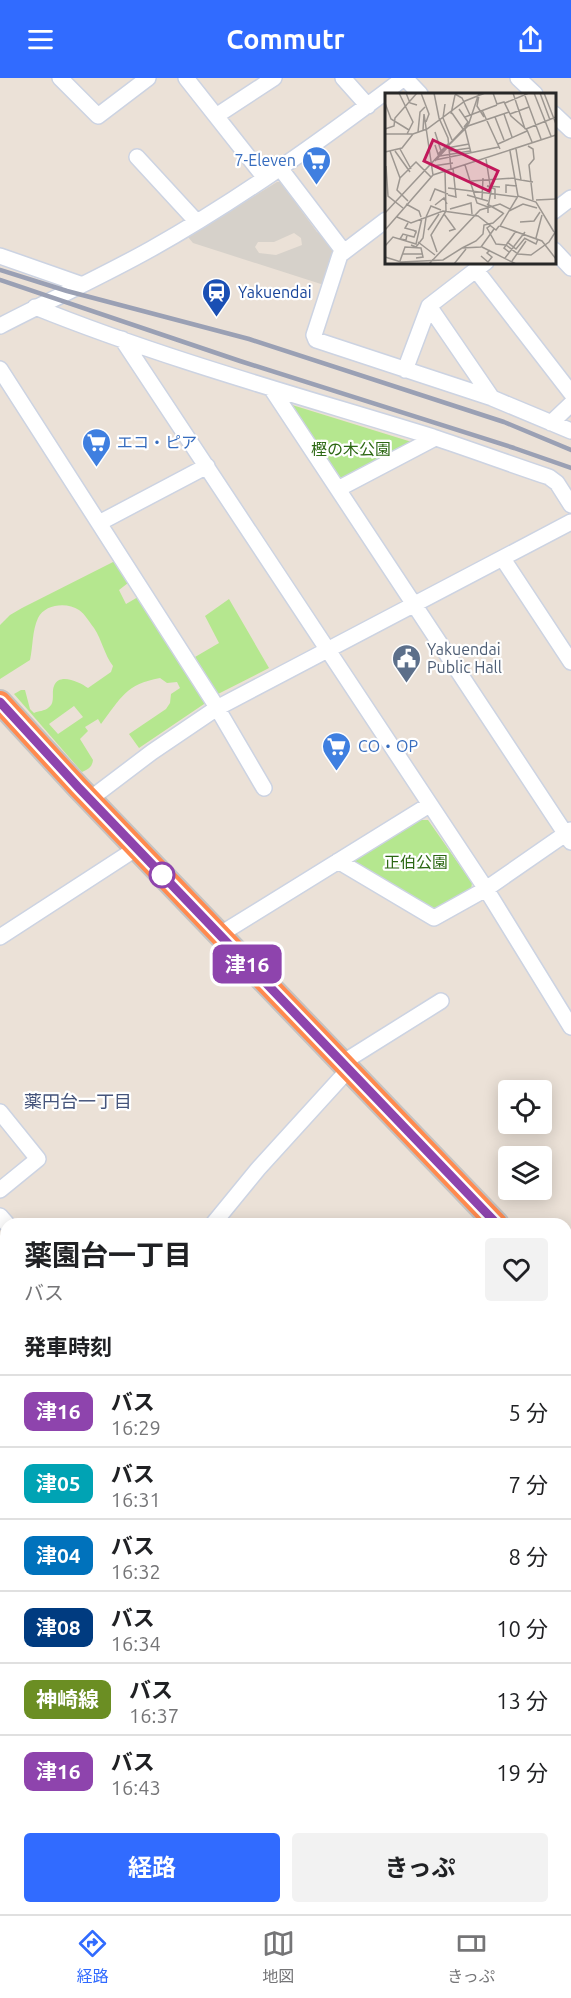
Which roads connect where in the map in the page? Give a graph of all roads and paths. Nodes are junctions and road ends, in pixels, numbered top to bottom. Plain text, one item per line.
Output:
1 (60, 78) edge
2 (148, 78) edge
3 (186, 78) edge
4 (274, 78) edge
5 (343, 78) edge
6 (518, 78) edge
7 (400, 79) edge
8 (419, 93) edge
9 (534, 93) edge
10 (368, 106) junction
11 (556, 115) edge
12 (216, 116) junction
13 (571, 130) edge
14 (137, 157) dead end
15 (280, 168) junction
16 (266, 178) junction
17 (571, 198) edge
18 (556, 210) edge
19 (196, 221) junction
20 (385, 221) edge
21 (556, 251) edge
22 (344, 252) junction
23 (0, 256) edge
24 (481, 266) edge
25 (571, 268) edge
26 (80, 284) junction
27 (429, 306) junction
28 (35, 307) junction
29 (0, 326) edge
30 (122, 339) junction
31 (0, 369) edge
32 (405, 370) junction
33 (271, 388) junction
34 (571, 393) edge
35 (492, 398) junction
36 (571, 404) edge
37 (551, 423) junction
38 (571, 431) edge
39 (435, 438) junction
40 (207, 466) junction
41 (338, 489) junction
42 (571, 505) edge
43 (571, 522) edge
44 (99, 523) junction
45 (503, 559) junction
46 (413, 604) junction
47 (328, 650) junction
48 (571, 662) edge
49 (0, 702) edge
50 (217, 708) junction
51 (264, 788) dead end
52 (90, 799) junction
53 (429, 805) junction
54 (569, 836) edge
55 (137, 848) junction
56 (338, 861) junction
57 (486, 889) junction
58 (219, 935) junction
59 (0, 937) edge
60 (441, 1000) dead end
61 (571, 1027) edge
62 (345, 1066) junction
63 (0, 1112) edge
64 (0, 1190) edge
65 (218, 1218) edge
66 (491, 1218) edge

1 - 2 street
3 - 12 street
4 - 12 street
5 - 10 street
6 - 9 street
7 - 8 street
7 - 10 street
10 - 15 street
11 - 13 street
12 - 16 street
14 - 19 street
15 - 16 street
15 - 22 street
16 - 19 street
17 - 18 street
19 - 26 street
20 - 22 street
21 - 25 street
22 - 32 street
23 - 26 street
24 - 27 street
24 - 34 street
26 - 28 street
27 - 32 street
27 - 35 street
28 - 29 street
28 - 30 street
30 - 33 street
30 - 40 street
31 - 44 street
32 - 35 street
33 - 39 street
33 - 41 street
35 - 37 street
36 - 37 street
37 - 38 street
39 - 41 street
39 - 42 street
40 - 44 street
40 - 47 street
41 - 46 street
43 - 45 street
44 - 50 street
45 - 46 street
45 - 48 street
46 - 47 street
46 - 54 street
47 - 50 street
47 - 53 street
49 - 52 highway
50 - 51 street
50 - 52 street
52 - 55 highway
53 - 56 street
53 - 57 street
54 - 57 street
55 - 58 highway
55 - 59 street
56 - 57 street
56 - 58 street
57 - 61 street
58 - 62 highway
60 - 62 street
62 - 65 street
62 - 66 highway
63 - 64 street

